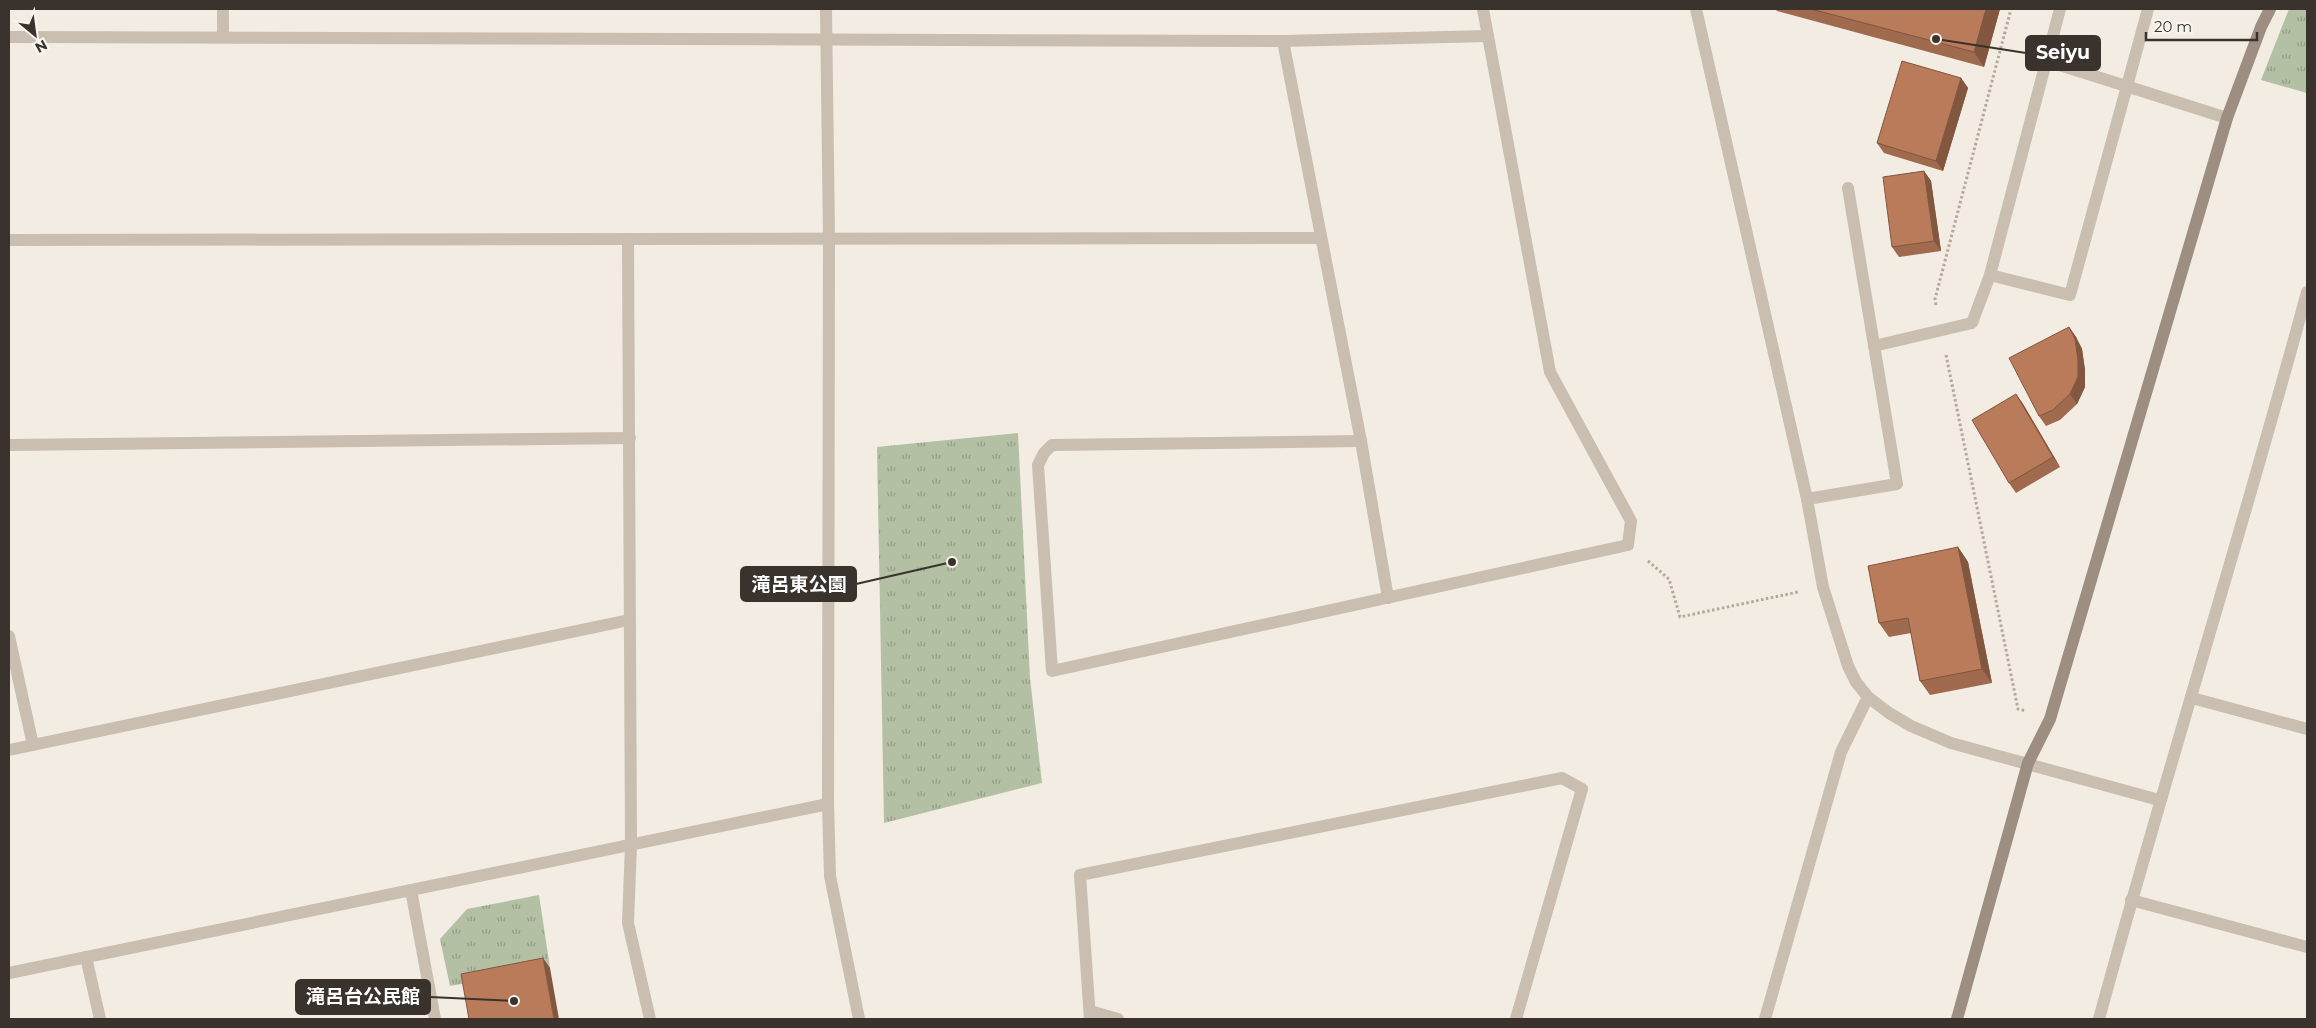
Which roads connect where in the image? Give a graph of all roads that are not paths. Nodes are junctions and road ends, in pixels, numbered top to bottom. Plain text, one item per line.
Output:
1 (223, 9) edge
2 (826, 9) edge
3 (1483, 9) edge
4 (1696, 9) edge
5 (2060, 9) edge
6 (2148, 9) edge
7 (2270, 9) edge
8 (9, 36) edge
9 (223, 36) junction
10 (1488, 36) junction
11 (826, 38) junction
12 (1283, 41) junction
13 (2047, 61) junction
14 (2127, 87) junction
15 (2227, 118) junction
16 (1848, 188) dead end
17 (829, 238) junction
18 (1320, 238) junction
19 (9, 240) edge
20 (628, 240) junction
21 (1990, 275) junction
22 (2307, 292) edge
23 (2303, 321) edge
24 (1874, 346) junction
25 (630, 438) junction
26 (1360, 441) junction
27 (9, 445) edge
28 (1807, 499) junction
29 (1388, 598) junction
30 (629, 620) junction
31 (9, 636) edge
32 (1868, 696) junction
33 (2192, 698) junction
34 (2307, 728) edge
35 (33, 745) junction
36 (9, 750) edge
37 (2028, 762) junction
38 (2159, 800) junction
39 (828, 804) junction
40 (632, 846) junction
41 (411, 890) junction
42 (2131, 900) junction
43 (2307, 946) edge
44 (86, 957) junction
45 (9, 973) edge
46 (1090, 1015) edge
47 (100, 1019) edge
48 (435, 1019) edge
49 (650, 1019) edge
50 (859, 1019) edge
51 (1118, 1019) edge
52 (1516, 1019) edge
53 (1765, 1019) edge
54 (1958, 1019) edge
55 (2099, 1019) edge

1 - 9 street
2 - 11 street
3 - 10 street
4 - 28 street
5 - 13 street
6 - 14 street
7 - 15 street
8 - 9 street
9 - 11 street
10 - 12 street
10 - 29 street
11 - 12 street
11 - 17 street
12 - 18 street
13 - 14 street
13 - 21 street
14 - 15 street
14 - 21 street
15 - 37 street
16 - 24 street
17 - 18 street
17 - 20 street
17 - 39 street
18 - 26 street
19 - 20 street
20 - 25 street
21 - 24 street
22 - 23 street
23 - 33 street
24 - 28 street
25 - 27 street
25 - 30 street
26 - 29 street
26 - 29 street
28 - 32 street
30 - 35 street
30 - 40 street
31 - 35 street
32 - 37 street
32 - 53 street
33 - 34 street
33 - 38 street
35 - 36 street
37 - 38 street
37 - 54 street
38 - 42 street
39 - 40 street
39 - 50 street
40 - 41 street
40 - 49 street
41 - 44 street
41 - 48 street
42 - 43 street
42 - 55 street
44 - 45 street
44 - 47 street
46 - 51 street
46 - 52 street

